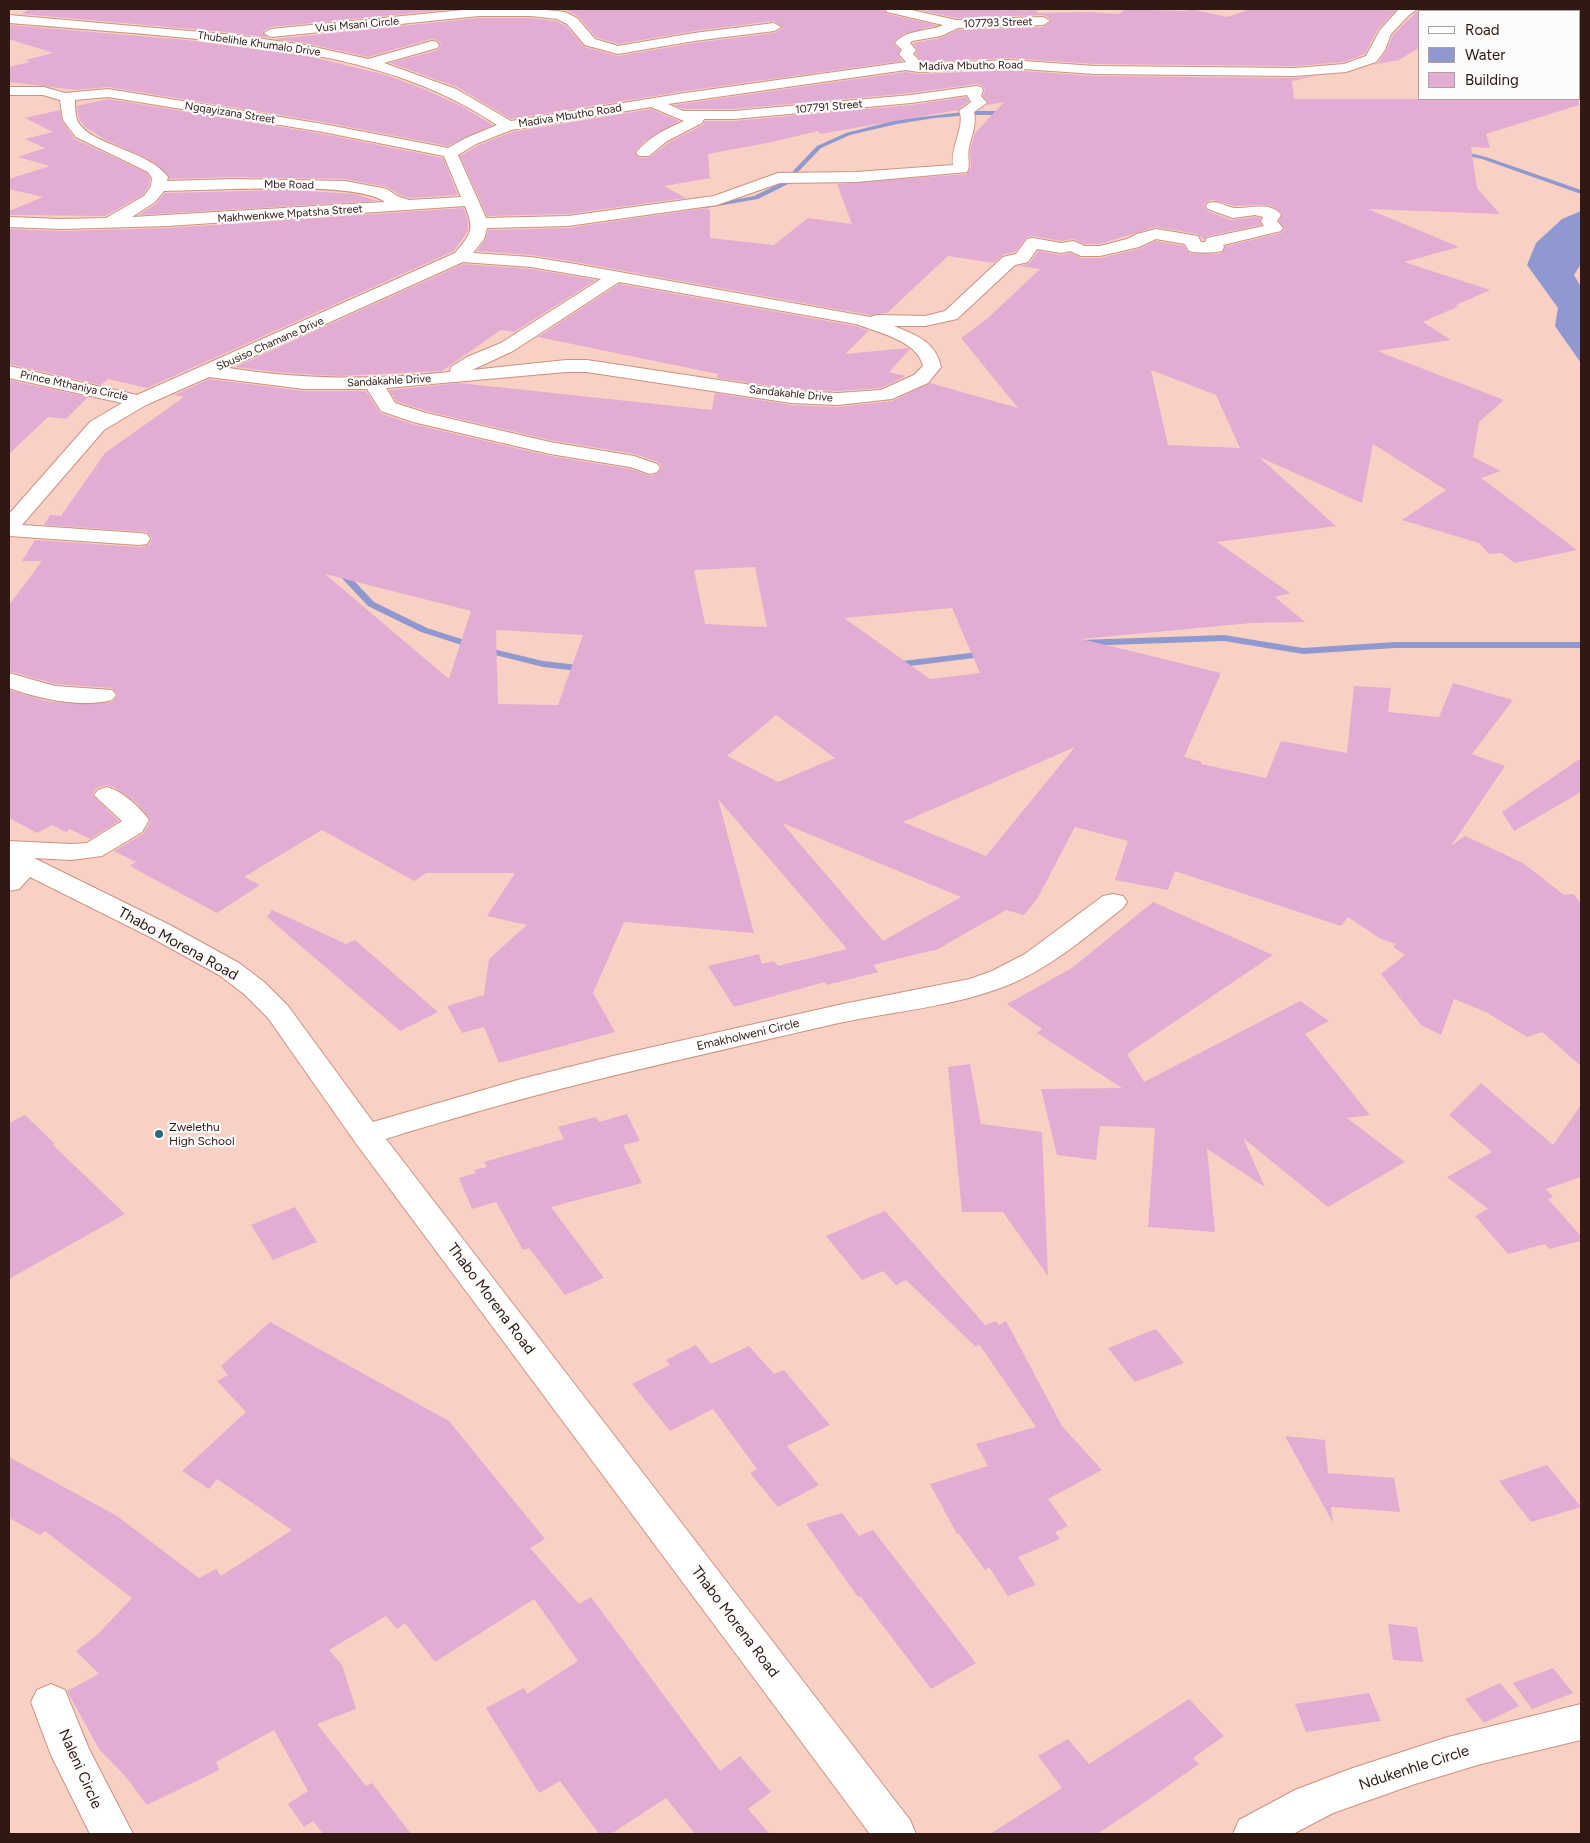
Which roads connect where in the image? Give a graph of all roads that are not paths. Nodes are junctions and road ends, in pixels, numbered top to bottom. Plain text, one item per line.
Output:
1 (577, 9) edge
2 (892, 9) edge
3 (1411, 9) edge
4 (115, 14) dead end
5 (560, 15) junction
6 (13, 21) edge
7 (1043, 21) dead end
8 (956, 24) junction
9 (80, 25) junction
10 (774, 27) dead end
11 (226, 38) junction
12 (432, 45) dead end
13 (367, 64) junction
14 (919, 68) junction
15 (763, 72) dead end
16 (9, 91) edge
17 (65, 97) junction
18 (652, 102) junction
19 (681, 115) junction
20 (508, 126) junction
21 (450, 153) junction
22 (644, 153) dead end
23 (159, 186) junction
24 (470, 201) junction
25 (414, 206) junction
26 (1214, 206) dead end
27 (9, 222) edge
28 (109, 223) junction
29 (480, 223) junction
30 (461, 256) junction
31 (616, 276) junction
32 (860, 319) junction
33 (502, 349) junction
34 (549, 368) junction
35 (209, 371) junction
36 (9, 372) edge
37 (449, 377) junction
38 (373, 383) junction
39 (138, 400) junction
40 (650, 468) dead end
41 (9, 528) edge
42 (139, 539) dead end
43 (9, 680) edge
44 (104, 695) dead end
45 (107, 795) dead end
46 (13, 863) edge
47 (1113, 902) dead end
48 (366, 1135) junction
49 (51, 1702) dead end
50 (1581, 1722) edge
51 (112, 1834) edge
52 (895, 1834) edge
53 (1254, 1834) edge

1 - 5 street
2 - 8 street
3 - 14 street, Madiva Mbutho Road
4 - 9 street
5 - 10 street
5 - 11 street, Vusi Msani Circle
6 - 9 street, Thubelihle Khumalo Drive
7 - 8 street, 107793 Street
8 - 14 street, 107793 Street
9 - 11 street, Thubelihle Khumalo Drive
11 - 13 street, Thubelihle Khumalo Drive
12 - 13 street
13 - 20 street, Thubelihle Khumalo Drive
14 - 18 street, Madiva Mbutho Road
15 - 18 street
16 - 17 street, Ngqayizana Street
17 - 21 street, Ngqayizana Street
17 - 23 street
18 - 19 street, 107791 Street
18 - 20 street, Madiva Mbutho Road
19 - 22 street, 107791 Street
19 - 29 street, 107791 Street
20 - 21 street
21 - 24 street
23 - 25 street, Mbe Road
23 - 28 street
24 - 25 street, Makhwenkwe Mpatsha Street
24 - 29 street
25 - 28 street, Makhwenkwe Mpatsha Street
26 - 32 street
27 - 28 street
29 - 30 street, Sbusiso Chamane Drive
30 - 31 street, Sandakahle Drive
30 - 35 street, Sbusiso Chamane Drive
31 - 32 street, Sandakahle Drive
31 - 33 street
32 - 34 street, Sandakahle Drive
33 - 34 street
33 - 37 street
34 - 37 street, Sandakahle Drive
35 - 38 street, Sandakahle Drive
35 - 39 street, Sbusiso Chamane Drive
36 - 39 street, Prince Mthaniya Circle
37 - 38 street, Sandakahle Drive
38 - 40 street
39 - 41 street, Sbusiso Chamane Drive
41 - 42 street
43 - 44 street
45 - 46 street
46 - 48 street, Thabo Morena Road
47 - 48 street, Emakholweni Circle
48 - 52 street, Thabo Morena Road
49 - 51 street, Naleni Circle
50 - 53 street, Ndukenhle Circle

